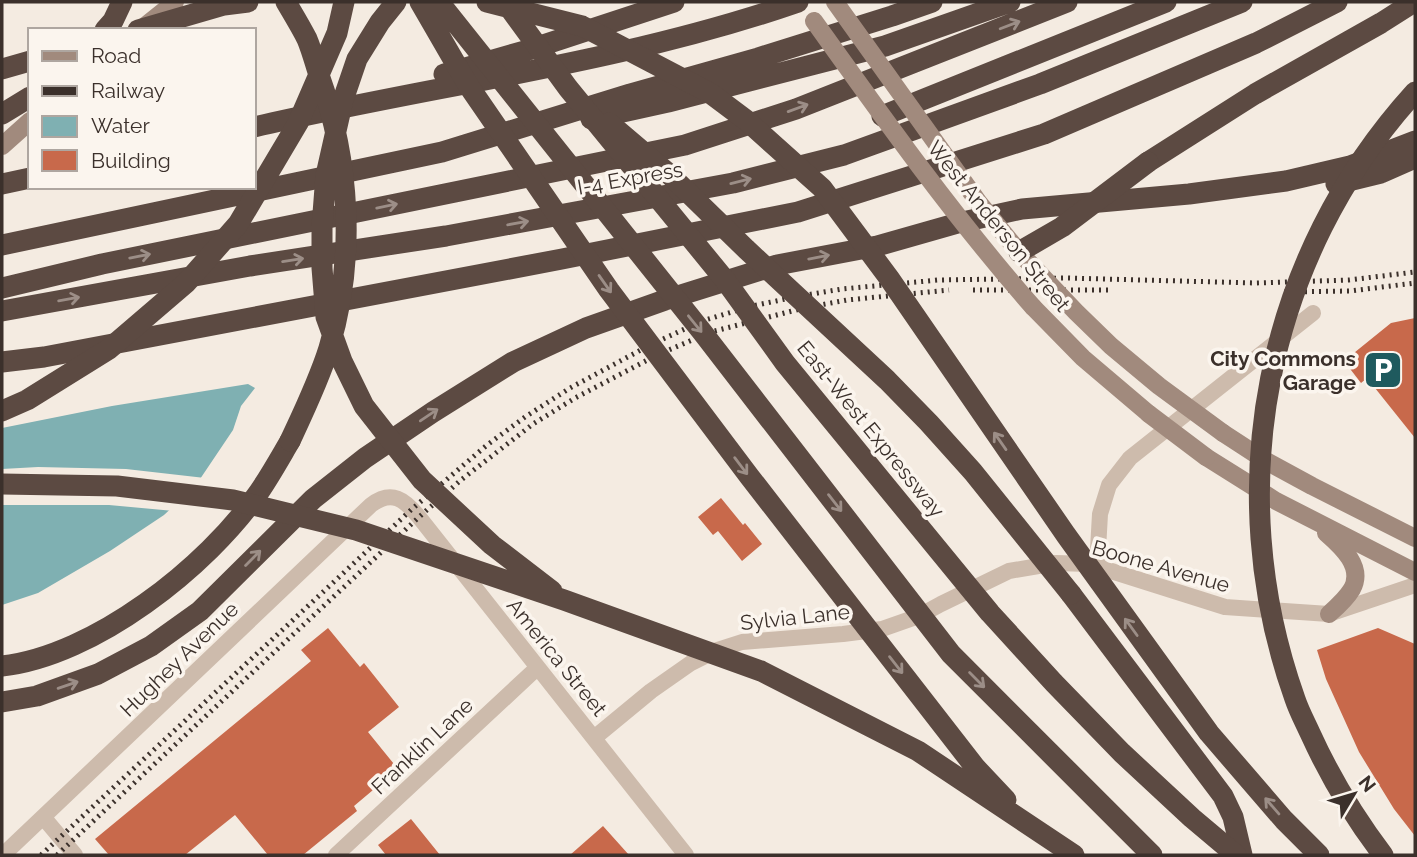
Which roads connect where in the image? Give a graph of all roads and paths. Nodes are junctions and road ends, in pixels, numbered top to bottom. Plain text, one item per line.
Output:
1 (122, 2) edge
2 (175, 2) edge
3 (248, 2) edge
4 (286, 2) edge
5 (344, 2) edge
6 (396, 2) edge
7 (420, 2) edge
8 (439, 2) edge
9 (487, 2) edge
10 (674, 2) edge
11 (799, 2) edge
12 (835, 2) edge
13 (932, 2) edge
14 (1010, 2) edge
15 (1067, 2) edge
16 (1166, 2) edge
17 (1242, 2) edge
18 (1337, 2) edge
19 (1414, 2) edge
20 (508, 6) edge
21 (107, 28) edge
22 (142, 28) edge
23 (146, 28) edge
24 (28, 62) edge
25 (2, 69) edge
26 (568, 88) junction
27 (1415, 92) edge
28 (28, 98) edge
29 (909, 105) junction
30 (2, 114) edge
31 (882, 116) junction
32 (28, 120) edge
33 (28, 121) edge
34 (258, 126) edge
35 (1415, 128) edge
36 (2, 135) edge
37 (1415, 141) edge
38 (2, 146) edge
39 (442, 152) junction
40 (1415, 158) edge
41 (1286, 181) junction
42 (2, 245) edge
43 (1019, 252) junction
44 (991, 259) junction
45 (2, 288) edge
46 (2, 311) edge
47 (1313, 313) dead end
48 (44, 357) junction
49 (2, 362) edge
50 (2, 372) edge
51 (2, 411) edge
52 (2, 484) edge
53 (387, 498) joint
54 (1305, 515) junction
55 (1415, 538) edge
56 (1097, 567) junction
57 (1415, 572) edge
58 (1415, 585) edge
59 (564, 600) junction
60 (941, 604) joint
61 (1329, 614) junction
62 (2, 666) edge
63 (537, 668) junction
64 (2, 702) edge
65 (594, 738) junction
66 (44, 818) junction
67 (3, 855) edge
68 (75, 855) edge
69 (336, 855) edge
70 (686, 855) edge
71 (1058, 855) edge
72 (1074, 855) edge
73 (1152, 855) edge
74 (1236, 855) edge
75 (1242, 855) edge
76 (1319, 855) edge
77 (1383, 855) edge

1 - 21 highway
2 - 22 main road
3 - 23 highway, bridge
4 - 62 highway, bridge
5 - 51 highway, bridge
6 - 59 highway, bridge
7 -> 71 highway, bridge
8 -> 73 highway, bridge
76 -> 9 highway, bridge
10 - 34 highway
11 - 31 main road, West Anderson Street, bridge
11 - 34 highway
12 - 29 main road, West Anderson Street, bridge
13 - 39 highway
14 - 39 highway
45 -> 15 highway
16 - 29 highway
46 -> 17 highway, I-4 Express
18 - 48 highway
19 - 43 highway, bridge
20 - 26 highway, East-West Expressway, bridge
24 - 25 highway
26 - 74 highway, East-West Expressway, bridge
26 - 75 highway, bridge
27 - 77 highway, bridge
28 - 30 highway
29 - 31 highway
29 - 43 main road, West Anderson Street, bridge
31 - 44 main road, West Anderson Street, bridge
32 - 36 main road
33 - 38 main road
35 - 41 highway
37 - 41 highway
39 - 42 highway
40 - 41 highway
64 -> 41 highway
43 - 44 highway
43 - 55 main road, West Anderson Street, bridge
44 - 54 main road, West Anderson Street, bridge
47 - 56 street
48 - 49 highway
48 - 50 highway
52 - 59 highway, bridge
53 - 63 street, America Street
53 - 66 street, Hughey Avenue
54 - 57 main road, West Anderson Street
54 - 61 main road
56 - 60 street, Boone Avenue
56 - 61 street, Boone Avenue
58 - 61 street, Boone Avenue
59 - 72 highway, bridge
60 - 65 street, Sylvia Lane
63 - 65 street, America Street
63 - 69 street, Franklin Lane
65 - 70 street, America Street
66 - 67 street, Hughey Avenue
66 - 68 street

